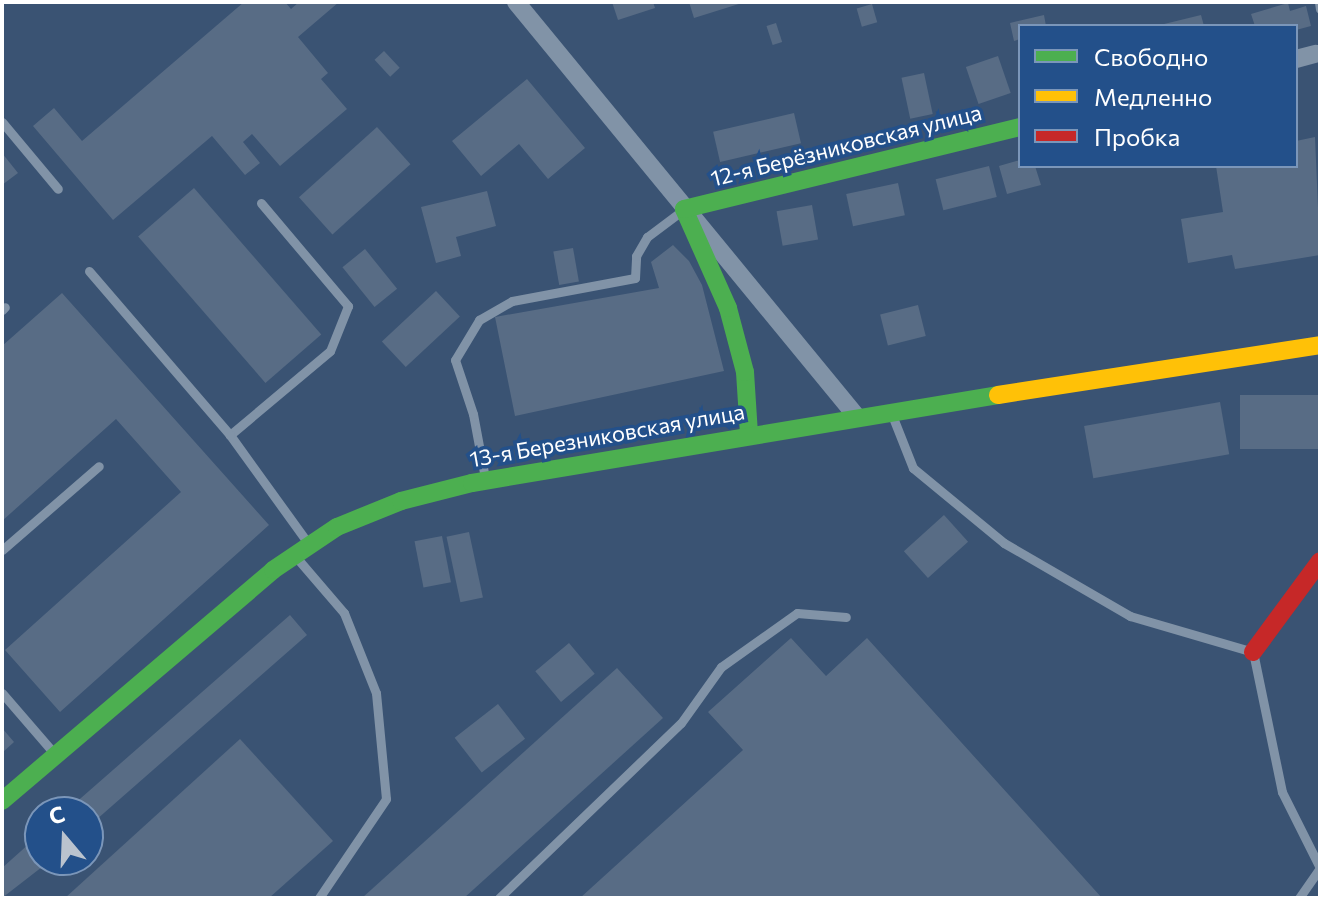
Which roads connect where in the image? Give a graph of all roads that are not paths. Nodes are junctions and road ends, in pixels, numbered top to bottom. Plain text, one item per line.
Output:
1 (516, 2) edge
2 (1319, 2) edge
3 (1320, 9) edge
4 (1318, 52) edge
5 (1298, 58) edge
6 (2, 122) edge
7 (1018, 127) edge
8 (58, 189) dead end
9 (261, 203) dead end
10 (684, 209) junction
11 (89, 271) dead end
12 (1320, 345) edge
13 (891, 414) junction
14 (857, 417) junction
15 (749, 434) junction
16 (230, 435) junction
17 (99, 466) dead end
18 (485, 481) junction
19 (301, 549) junction
20 (2, 550) edge
21 (1320, 561) edge
22 (846, 617) dead end
23 (1253, 652) junction
24 (2, 693) edge
25 (58, 757) junction
26 (2, 801) edge
27 (1320, 868) edge
28 (319, 898) edge
29 (499, 898) edge
30 (1299, 898) edge

1 - 10 street
2 - 3 lane
4 - 5 street
6 - 8 lane
7 - 10 street, 12-я Берёзниковская улица
9 - 16 lane
10 - 14 street
10 - 15 street
10 - 18 lane
11 - 16 lane
12 - 13 street, 13-я Березниковская улица
13 - 14 street, 13-я Березниковская улица
13 - 23 lane
14 - 15 street, 13-я Березниковская улица
15 - 18 street, 13-я Березниковская улица
16 - 19 lane
17 - 20 lane
18 - 19 street, 13-я Березниковская улица
19 - 25 street, 13-я Березниковская улица
19 - 28 lane
21 - 23 street
22 - 29 lane
23 - 27 lane
24 - 25 lane
25 - 26 street, 13-я Березниковская улица
27 - 30 lane

